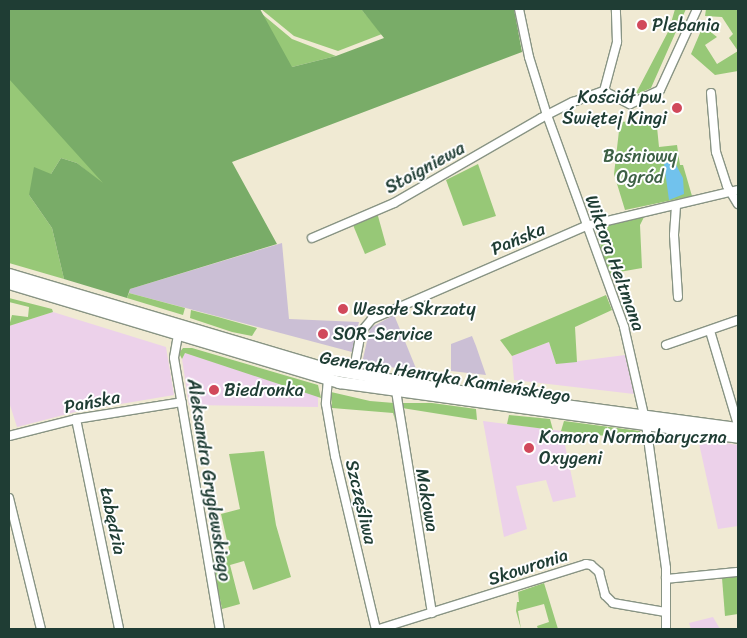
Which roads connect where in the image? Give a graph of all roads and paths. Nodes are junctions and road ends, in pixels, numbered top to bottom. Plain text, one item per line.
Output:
1 (519, 9) edge
2 (616, 9) edge
3 (697, 9) edge
4 (604, 91) junction
5 (711, 93) dead end
6 (547, 115) junction
7 (734, 191) edge
8 (738, 204) edge
9 (676, 206) junction
10 (586, 226) junction
11 (312, 238) dead end
12 (9, 274) edge
13 (9, 283) edge
14 (678, 297) dead end
15 (738, 320) edge
16 (710, 331) junction
17 (178, 335) junction
18 (666, 345) dead end
19 (353, 374) junction
20 (328, 379) junction
21 (396, 391) junction
22 (182, 402) junction
23 (76, 420) junction
24 (645, 420) junction
25 (738, 426) edge
26 (9, 436) edge
27 (738, 437) edge
28 (9, 498) edge
29 (738, 572) edge
30 (666, 579) junction
31 (665, 612) junction
32 (432, 613) junction
33 (41, 629) edge
34 (119, 629) edge
35 (220, 629) edge
36 (378, 629) edge
37 (666, 629) edge

1 - 6 street, Wiktora Heltmana
2 - 4 street
3 - 4 street
4 - 6 street, Stoigniewa
5 - 7 street
6 - 10 street, Wiktora Heltmana
6 - 11 street, Stoigniewa
7 - 8 street
7 - 9 street, Pańska
9 - 10 street, Pańska
9 - 14 street
10 - 19 street, Pańska
10 - 24 street, Wiktora Heltmana
12 - 19 main road, Generała Henryka Kamieńskiego
13 - 17 main road, Generała Henryka Kamieńskiego
15 - 16 street
16 - 18 street
16 - 25 street
17 - 20 main road, Generała Henryka Kamieńskiego
17 - 22 street, Aleksandra Gryglewskiego
19 - 24 main road, Generała Henryka Kamieńskiego
20 - 21 main road, Generała Henryka Kamieńskiego
20 - 36 street, Szczęśliwa
21 - 24 main road, Generała Henryka Kamieńskiego
21 - 32 street, Makowa
22 - 23 street, Pańska
22 - 35 street, Aleksandra Gryglewskiego
23 - 26 street, Pańska
23 - 34 street, Łabędzia
24 - 25 main road, Generała Henryka Kamieńskiego
24 - 27 main road, Generała Henryka Kamieńskiego
24 - 30 street, Wiktora Heltmana
28 - 33 street
29 - 30 street
30 - 31 street, Wiktora Heltmana
31 - 32 street, Skowronia
31 - 37 street, Wiktora Heltmana
32 - 36 street, Skowronia

